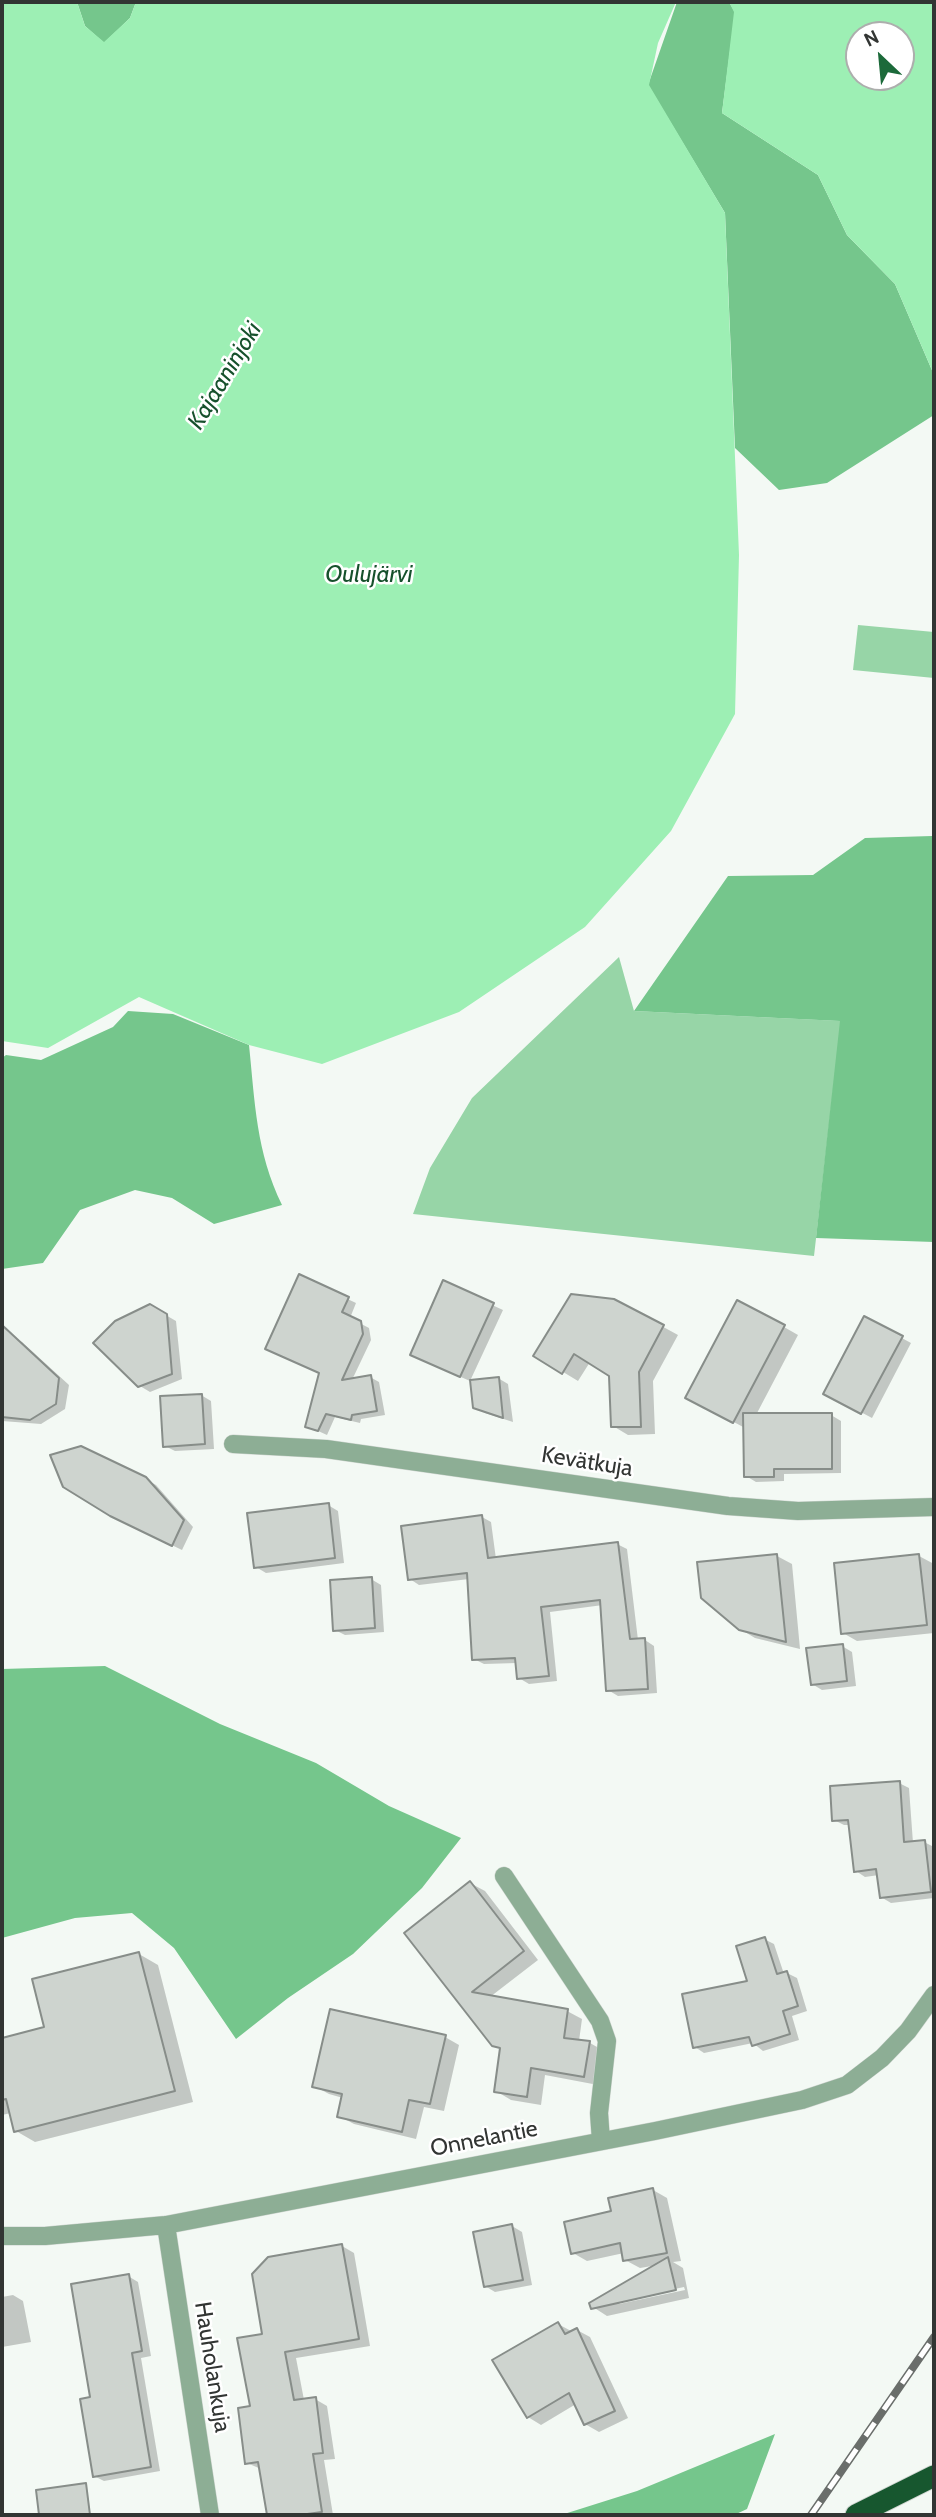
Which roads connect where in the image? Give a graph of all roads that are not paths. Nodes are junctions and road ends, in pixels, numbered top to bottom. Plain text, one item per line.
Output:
1 (233, 1444) dead end
2 (934, 1507) edge
3 (504, 1876) dead end
4 (934, 1995) edge
5 (601, 2141) junction
6 (166, 2225) junction
7 (2, 2236) edge
8 (934, 2476) edge
9 (210, 2515) edge
10 (856, 2515) edge

1 - 2 street, Kevätkuja
3 - 5 street
4 - 5 street, Onnelantie
5 - 6 street, Onnelantie
6 - 7 street, Onnelantie
6 - 9 street, Hauholankuja
8 - 10 highway

